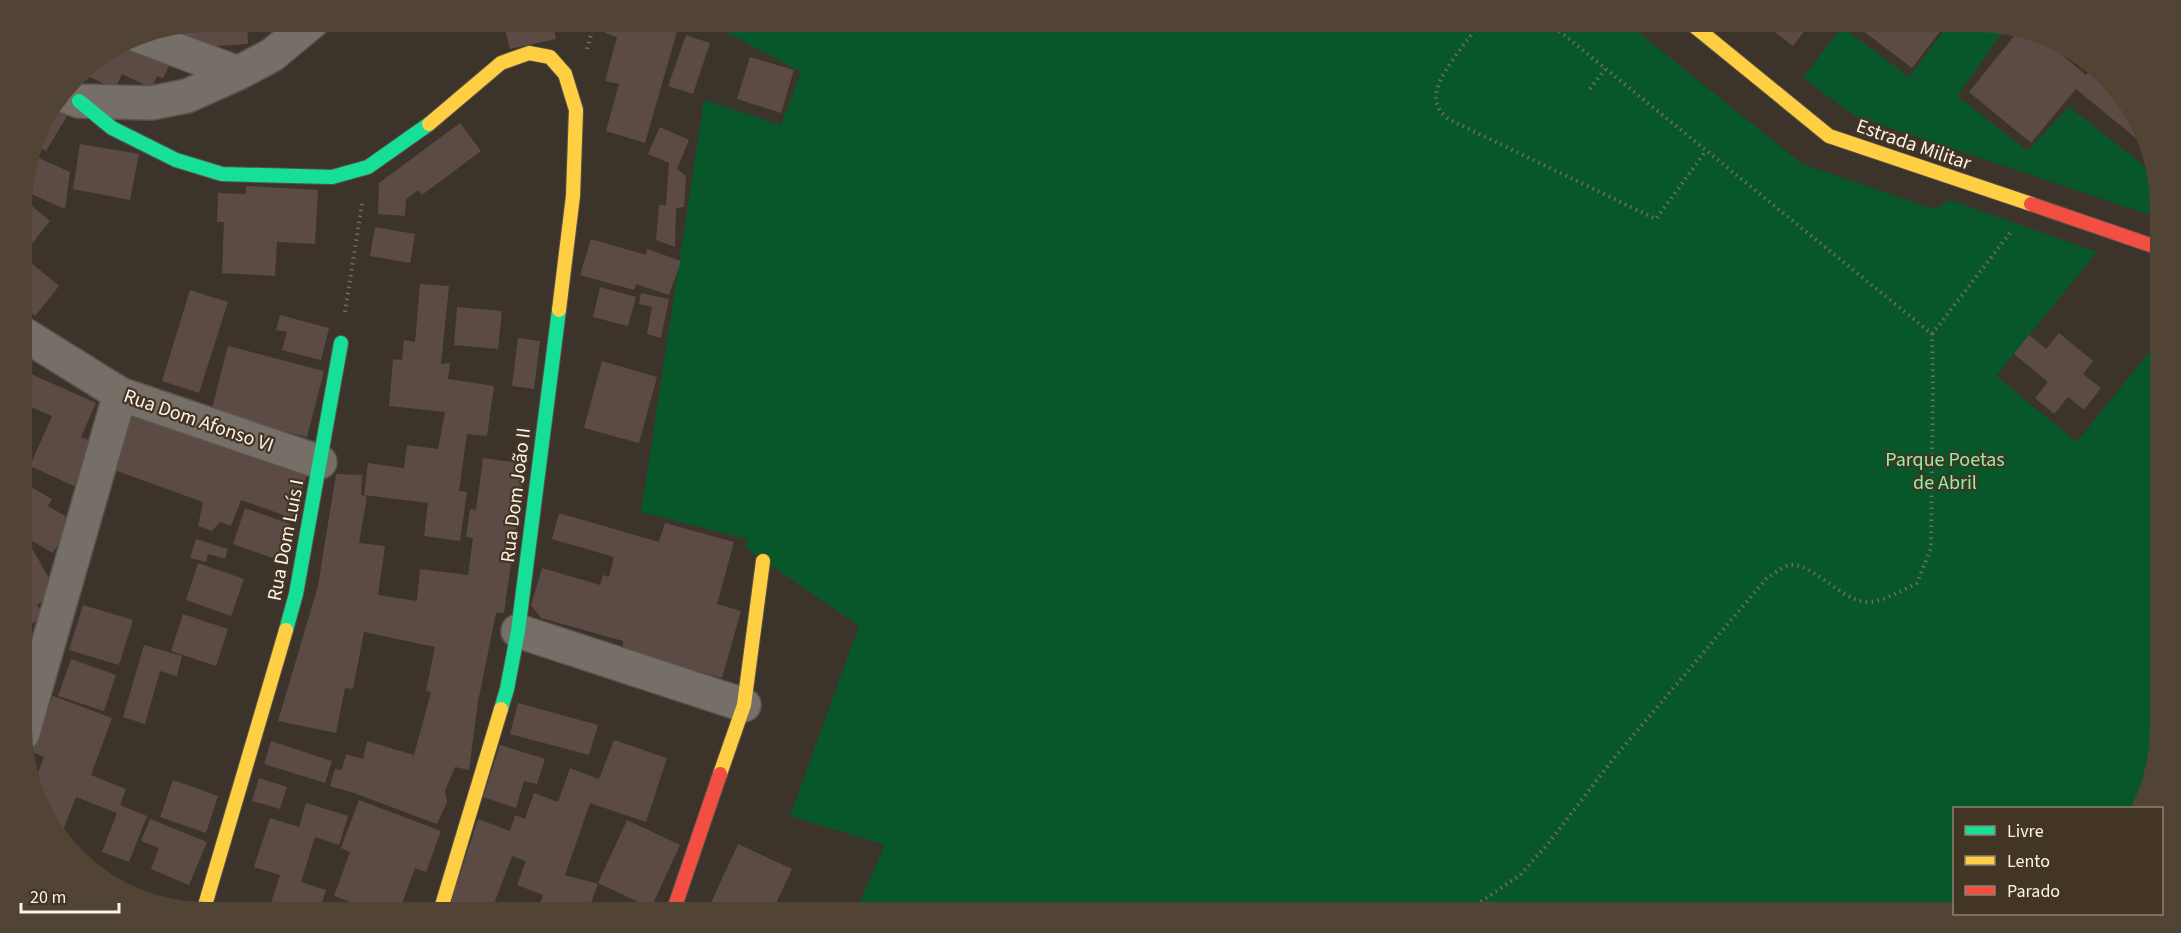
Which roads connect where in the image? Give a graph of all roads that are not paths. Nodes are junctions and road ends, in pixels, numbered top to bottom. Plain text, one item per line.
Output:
1 (300, 32) edge
2 (1701, 32) edge
3 (152, 41) edge
4 (238, 73) junction
5 (70, 98) edge
6 (2150, 245) edge
7 (32, 339) edge
8 (341, 343) road end
9 (120, 394) junction
10 (320, 462) junction
11 (764, 561) dead end
12 (518, 631) junction
13 (32, 674) edge
14 (37, 683) junction
15 (32, 701) edge
16 (744, 705) junction
17 (206, 902) edge
18 (443, 902) edge
19 (677, 902) edge

1 - 4 street
2 - 6 street, Estrada Militar
3 - 4 street
4 - 5 street
5 - 12 street, Rua Dom João II
7 - 9 street, Rua Dom Afonso VI
8 - 10 street, Rua Dom Luís I
9 - 10 street, Rua Dom Afonso VI
9 - 14 street
10 - 17 street, Rua Dom Luís I
11 - 16 street
12 - 16 street
12 - 18 street, Rua Dom João II
13 - 14 street
14 - 15 street
16 - 19 street

